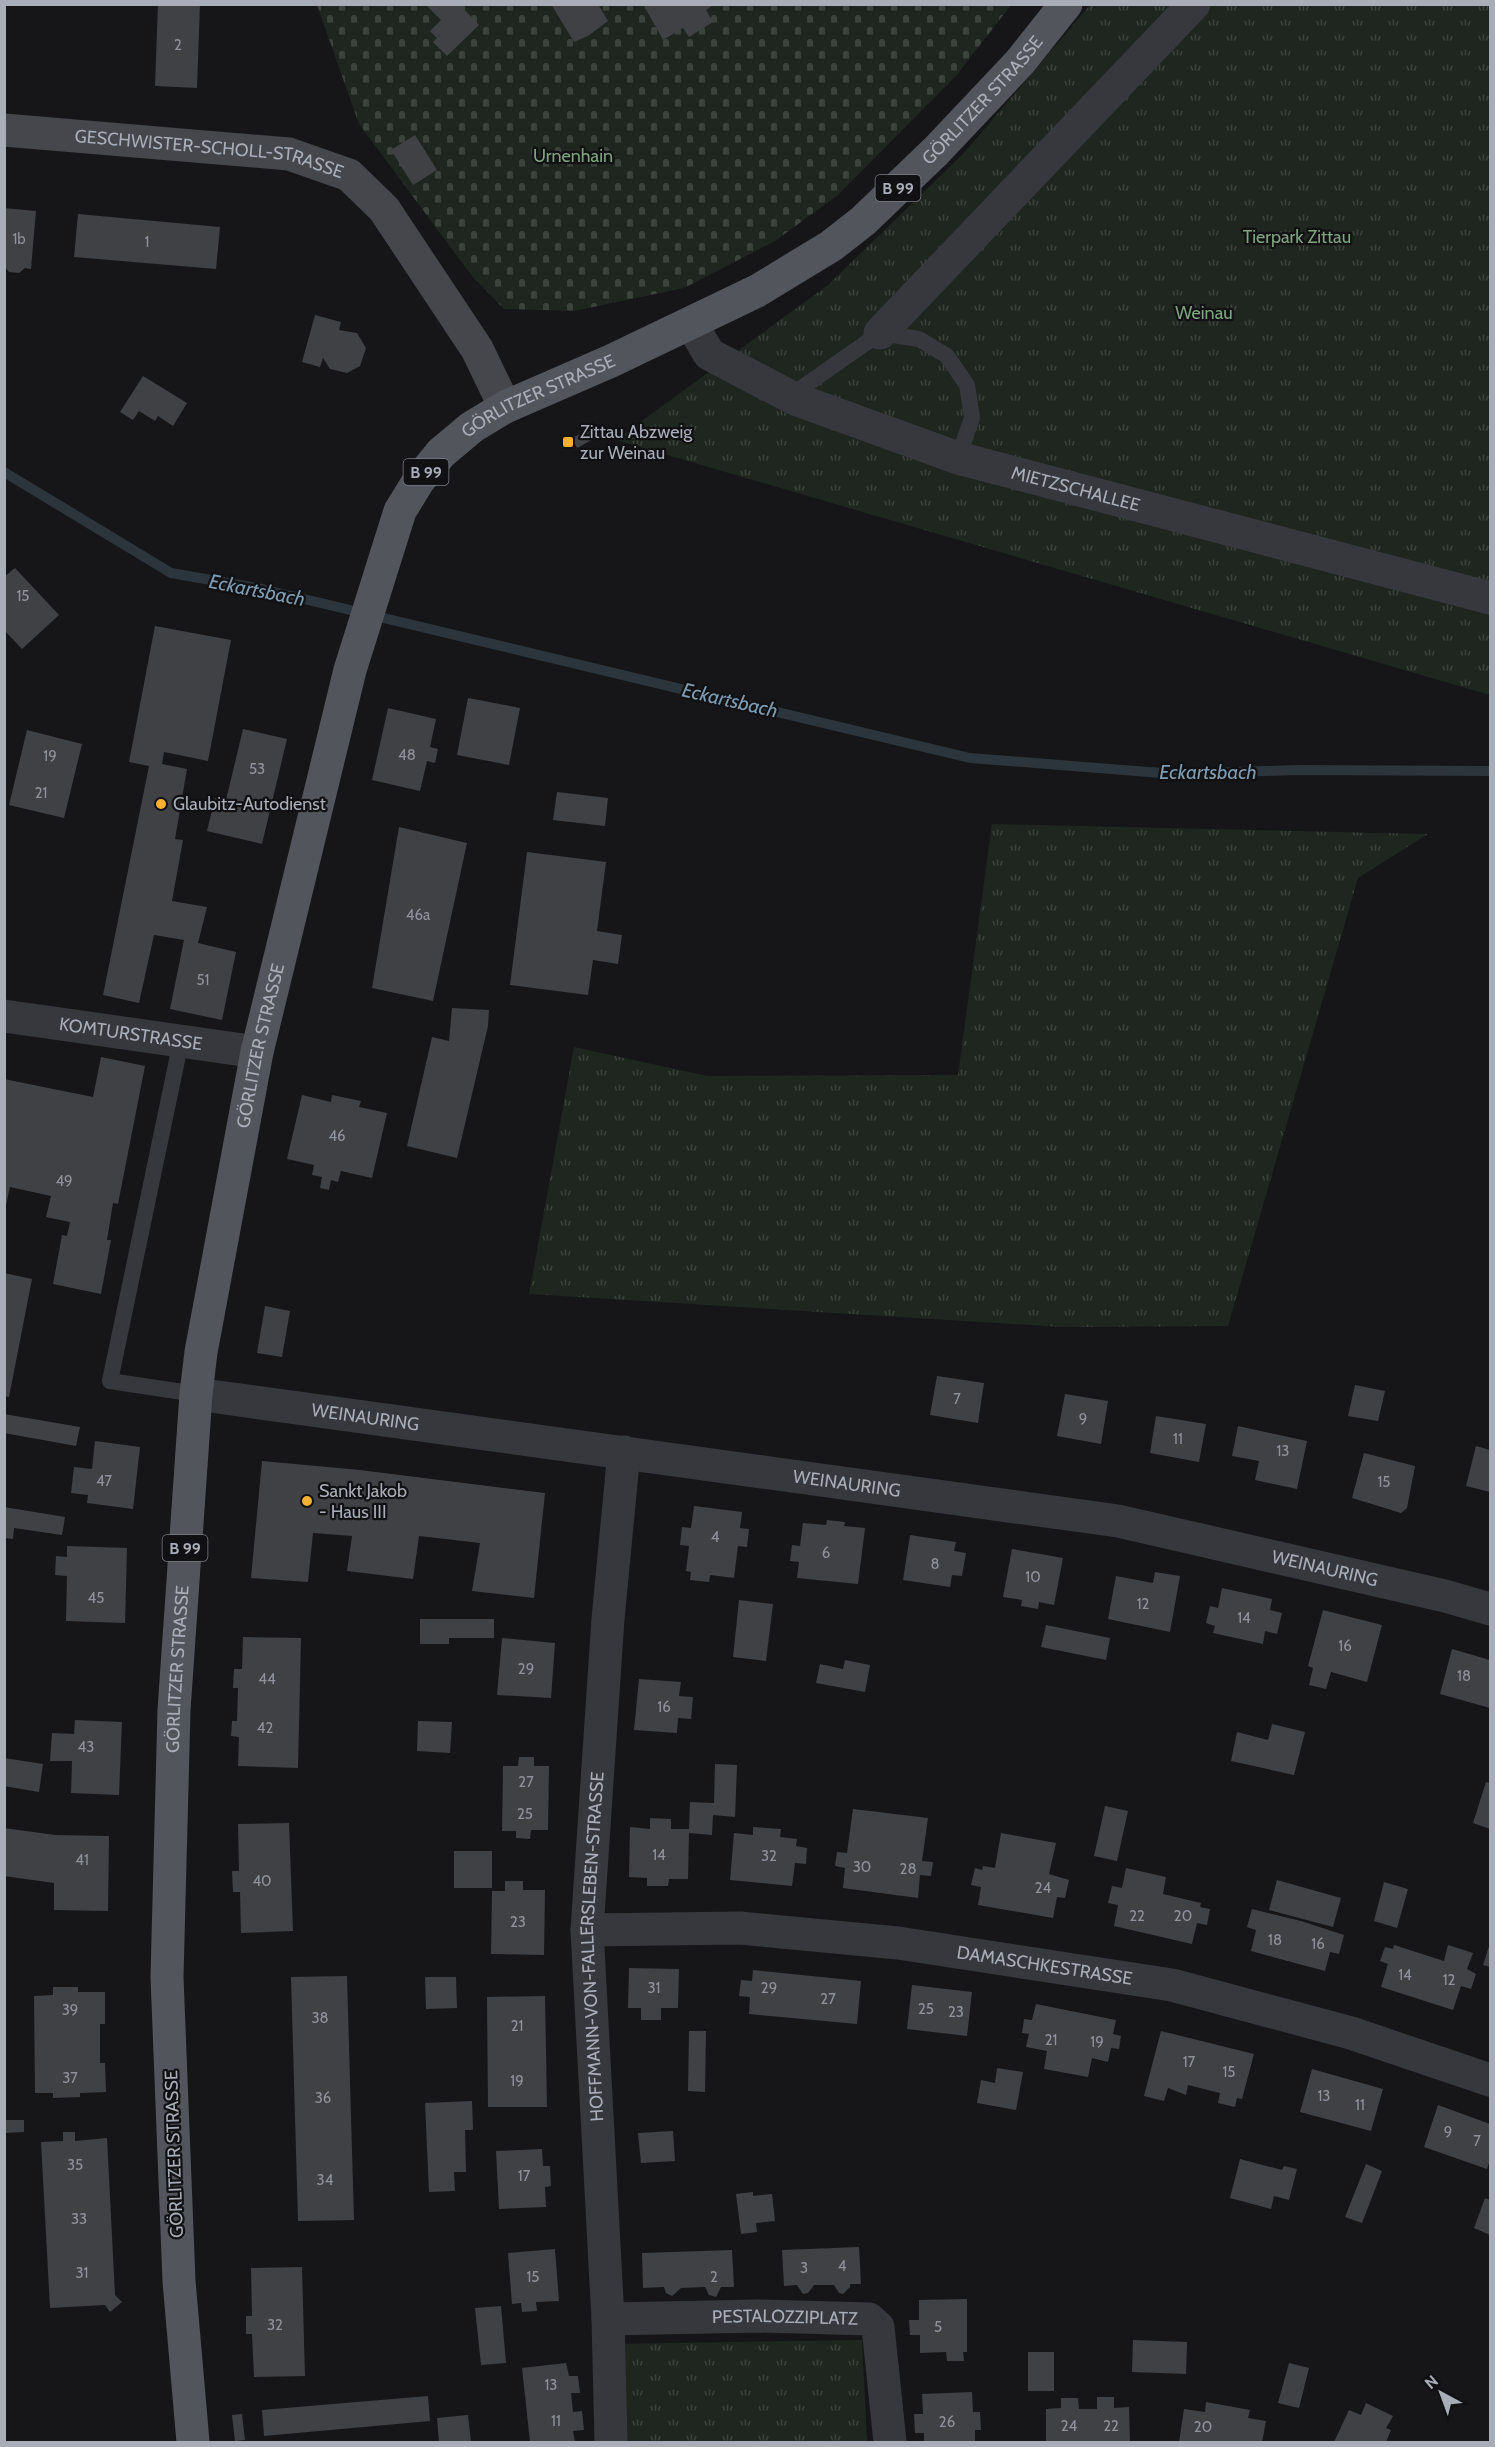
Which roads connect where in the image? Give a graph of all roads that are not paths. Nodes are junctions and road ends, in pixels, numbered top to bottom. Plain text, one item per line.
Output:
1 (1066, 4) edge
2 (1194, 4) edge
3 (4, 130) edge
4 (690, 323) junction
5 (880, 333) junction
6 (795, 399) junction
7 (505, 407) junction
8 (958, 458) junction
9 (1491, 598) edge
10 (4, 1016) edge
11 (181, 1041) junction
12 (257, 1052) junction
13 (196, 1394) junction
14 (624, 1452) junction
15 (1491, 1609) edge
16 (587, 1930) junction
17 (1491, 2080) edge
18 (608, 2319) junction
19 (193, 2442) edge
20 (611, 2442) edge
21 (890, 2442) edge

1 - 4 main road, GÖRLITZER STRASSE / B 99
2 - 5 street
3 - 7 street, GESCHWISTER-SCHOLL-STRASSE
4 - 6 street, MIETZSCHALLEE
4 - 7 main road, GÖRLITZER STRASSE / B 99
5 - 6 lane
5 - 8 lane
6 - 8 street, MIETZSCHALLEE
7 - 12 main road, GÖRLITZER STRASSE / B 99
8 - 9 street, MIETZSCHALLEE
10 - 11 street, KOMTURSTRASSE
11 - 12 street, KOMTURSTRASSE
11 - 13 lane
12 - 13 main road, GÖRLITZER STRASSE / B 99
13 - 14 street, WEINAURING
13 - 19 main road, GÖRLITZER STRASSE / B 99
14 - 15 street, WEINAURING
14 - 16 street, HOFFMANN-VON-FALLERSLEBEN-STRASSE
16 - 17 street, DAMASCHKESTRASSE
16 - 18 street, HOFFMANN-VON-FALLERSLEBEN-STRASSE
18 - 20 street, HOFFMANN-VON-FALLERSLEBEN-STRASSE
18 - 21 street, PESTALOZZIPLATZ

